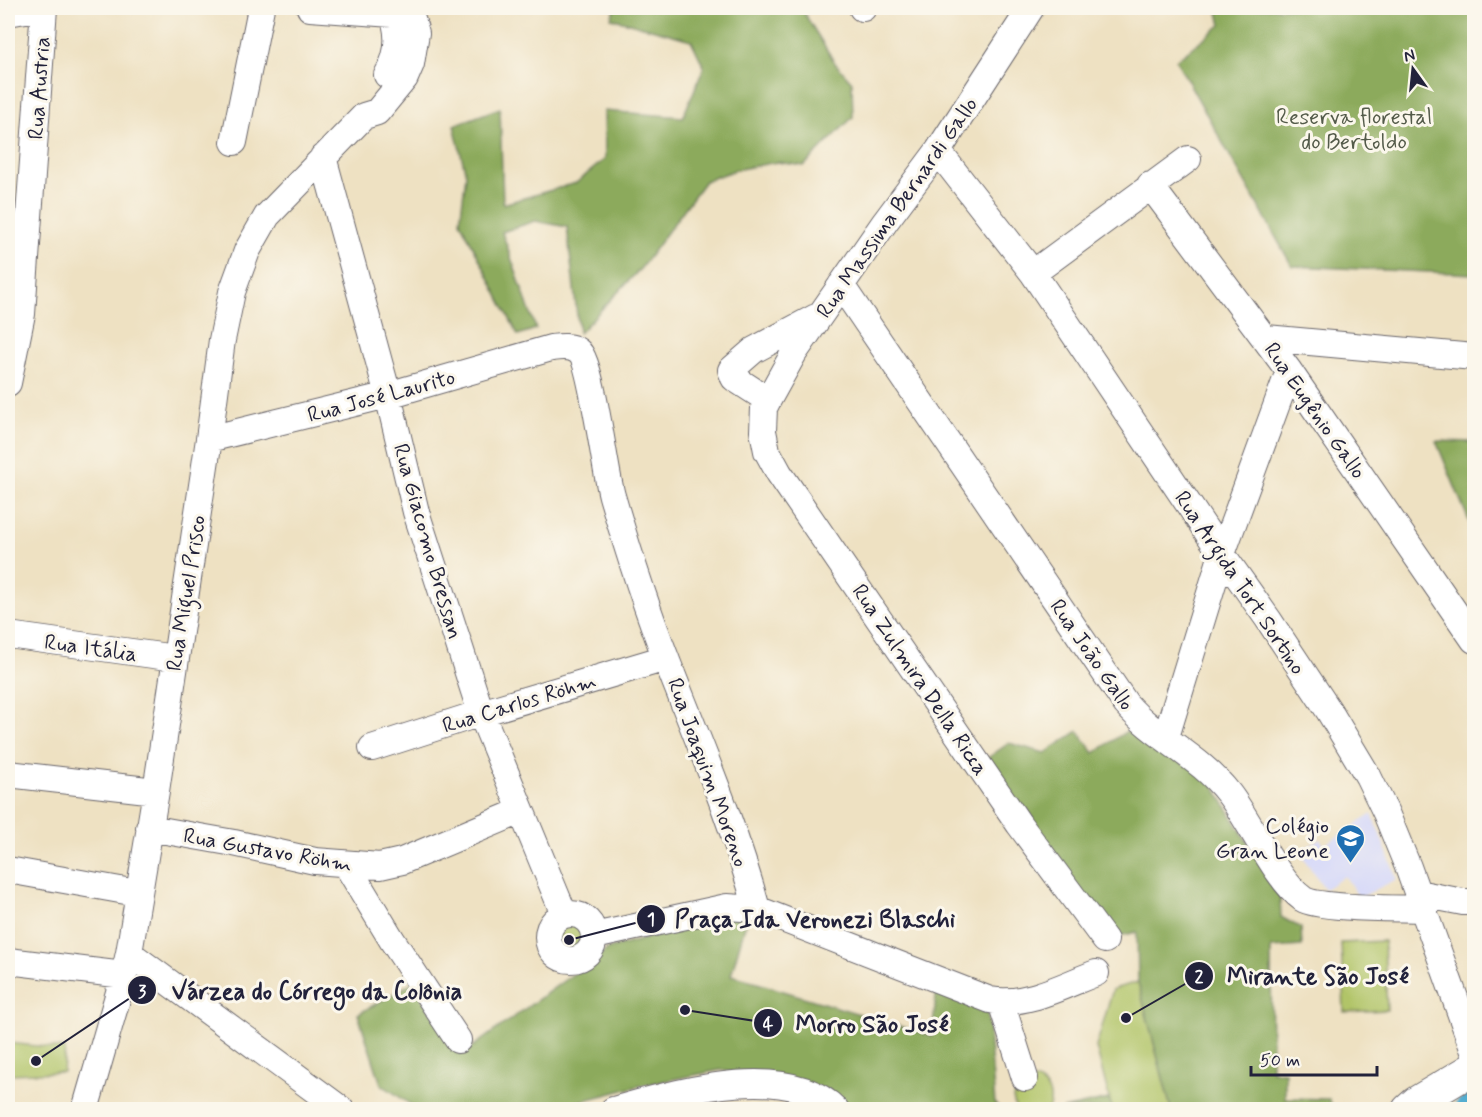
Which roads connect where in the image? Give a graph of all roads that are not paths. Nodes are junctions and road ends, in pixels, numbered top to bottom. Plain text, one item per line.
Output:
1 (37, 8) edge
2 (44, 8) edge
3 (261, 8) edge
4 (310, 8) edge
5 (1031, 8) edge
6 (397, 10) edge
7 (8, 13) edge
8 (234, 142) dead end
9 (938, 151) junction
10 (323, 158) junction
11 (1188, 159) dead end
12 (1150, 185) junction
13 (1033, 273) junction
14 (841, 285) junction
15 (819, 316) junction
16 (1266, 338) junction
17 (551, 348) joint
18 (1474, 357) edge
19 (1289, 371) junction
20 (8, 383) edge
21 (388, 395) junction
22 (766, 404) junction
23 (209, 439) junction
24 (1222, 554) junction
25 (8, 634) edge
26 (1474, 640) edge
27 (175, 658) junction
28 (666, 658) junction
29 (481, 713) junction
30 (1166, 737) junction
31 (372, 748) dead end
32 (8, 774) edge
33 (156, 792) junction
34 (520, 811) junction
35 (149, 828) junction
36 (346, 864) junction
37 (8, 870) edge
38 (137, 893) junction
39 (1469, 902) edge
40 (756, 909) junction
41 (1422, 910) junction
42 (564, 914) junction
43 (594, 936) junction
44 (1105, 940) dead end
45 (8, 962) edge
46 (127, 964) junction
47 (1096, 973) dead end
48 (1001, 1002) junction
49 (458, 1040) dead end
50 (1474, 1051) edge
51 (1474, 1068) edge
52 (1025, 1078) dead end
53 (718, 1098) edge
54 (85, 1110) edge
55 (342, 1110) edge
56 (613, 1110) edge
57 (836, 1110) edge
58 (1408, 1110) edge

1 - 7 street
2 - 20 street, Rua Austria
3 - 8 street
4 - 6 street
5 - 9 street, Rua Massima Bernardi Gallo
6 - 10 street, Rua Miguel Prisco
9 - 13 street, Rua Argida Tort Sortino
9 - 14 street, Rua Massima Bernardi Gallo
10 - 21 street, Rua Giacomo Bressan
10 - 23 street, Rua Miguel Prisco
11 - 12 street
12 - 13 street
12 - 16 street, Rua Eugênio Gallo
13 - 24 street, Rua Argida Tort Sortino
14 - 15 street, Rua Massima Bernardi Gallo
14 - 30 street, Rua João Gallo
15 - 22 street, Rua Massima Bernardi Gallo
15 - 22 street
16 - 18 street
16 - 19 street, Rua Eugênio Gallo
17 - 21 street, Rua José Laurito
17 - 28 street, Rua Joaquim Moreno
19 - 24 street
19 - 26 street, Rua Eugênio Gallo
21 - 23 street, Rua José Laurito
21 - 29 street, Rua Giacomo Bressan
22 - 44 street, Rua Zulmira Della Ricca
23 - 27 street, Rua Miguel Prisco
24 - 30 street
24 - 41 street, Rua Argida Tort Sortino
25 - 27 street, Rua Itália
27 - 33 street, Rua Miguel Prisco
28 - 29 street, Rua Carlos Röhm
28 - 40 street, Rua Joaquim Moreno
29 - 31 street, Rua Carlos Röhm
29 - 34 street, Rua Giacomo Bressan
30 - 41 street, Rua João Gallo
32 - 33 street
33 - 35 street, Rua Miguel Prisco
34 - 36 street, Rua Gustavo Röhm
34 - 42 street, Rua Giacomo Bressan
35 - 36 street, Rua Gustavo Röhm
35 - 38 street, Rua Miguel Prisco
36 - 49 street
37 - 38 street
38 - 46 street, Rua Miguel Prisco
39 - 41 street, Rua João Gallo
40 - 43 street
40 - 48 street
41 - 50 street, Rua Argida Tort Sortino
42 - 43 street
42 - 43 street
45 - 46 street
46 - 54 street, Rua Miguel Prisco
46 - 55 street
47 - 48 street
48 - 52 street
51 - 58 main road
53 - 56 street
53 - 57 street

